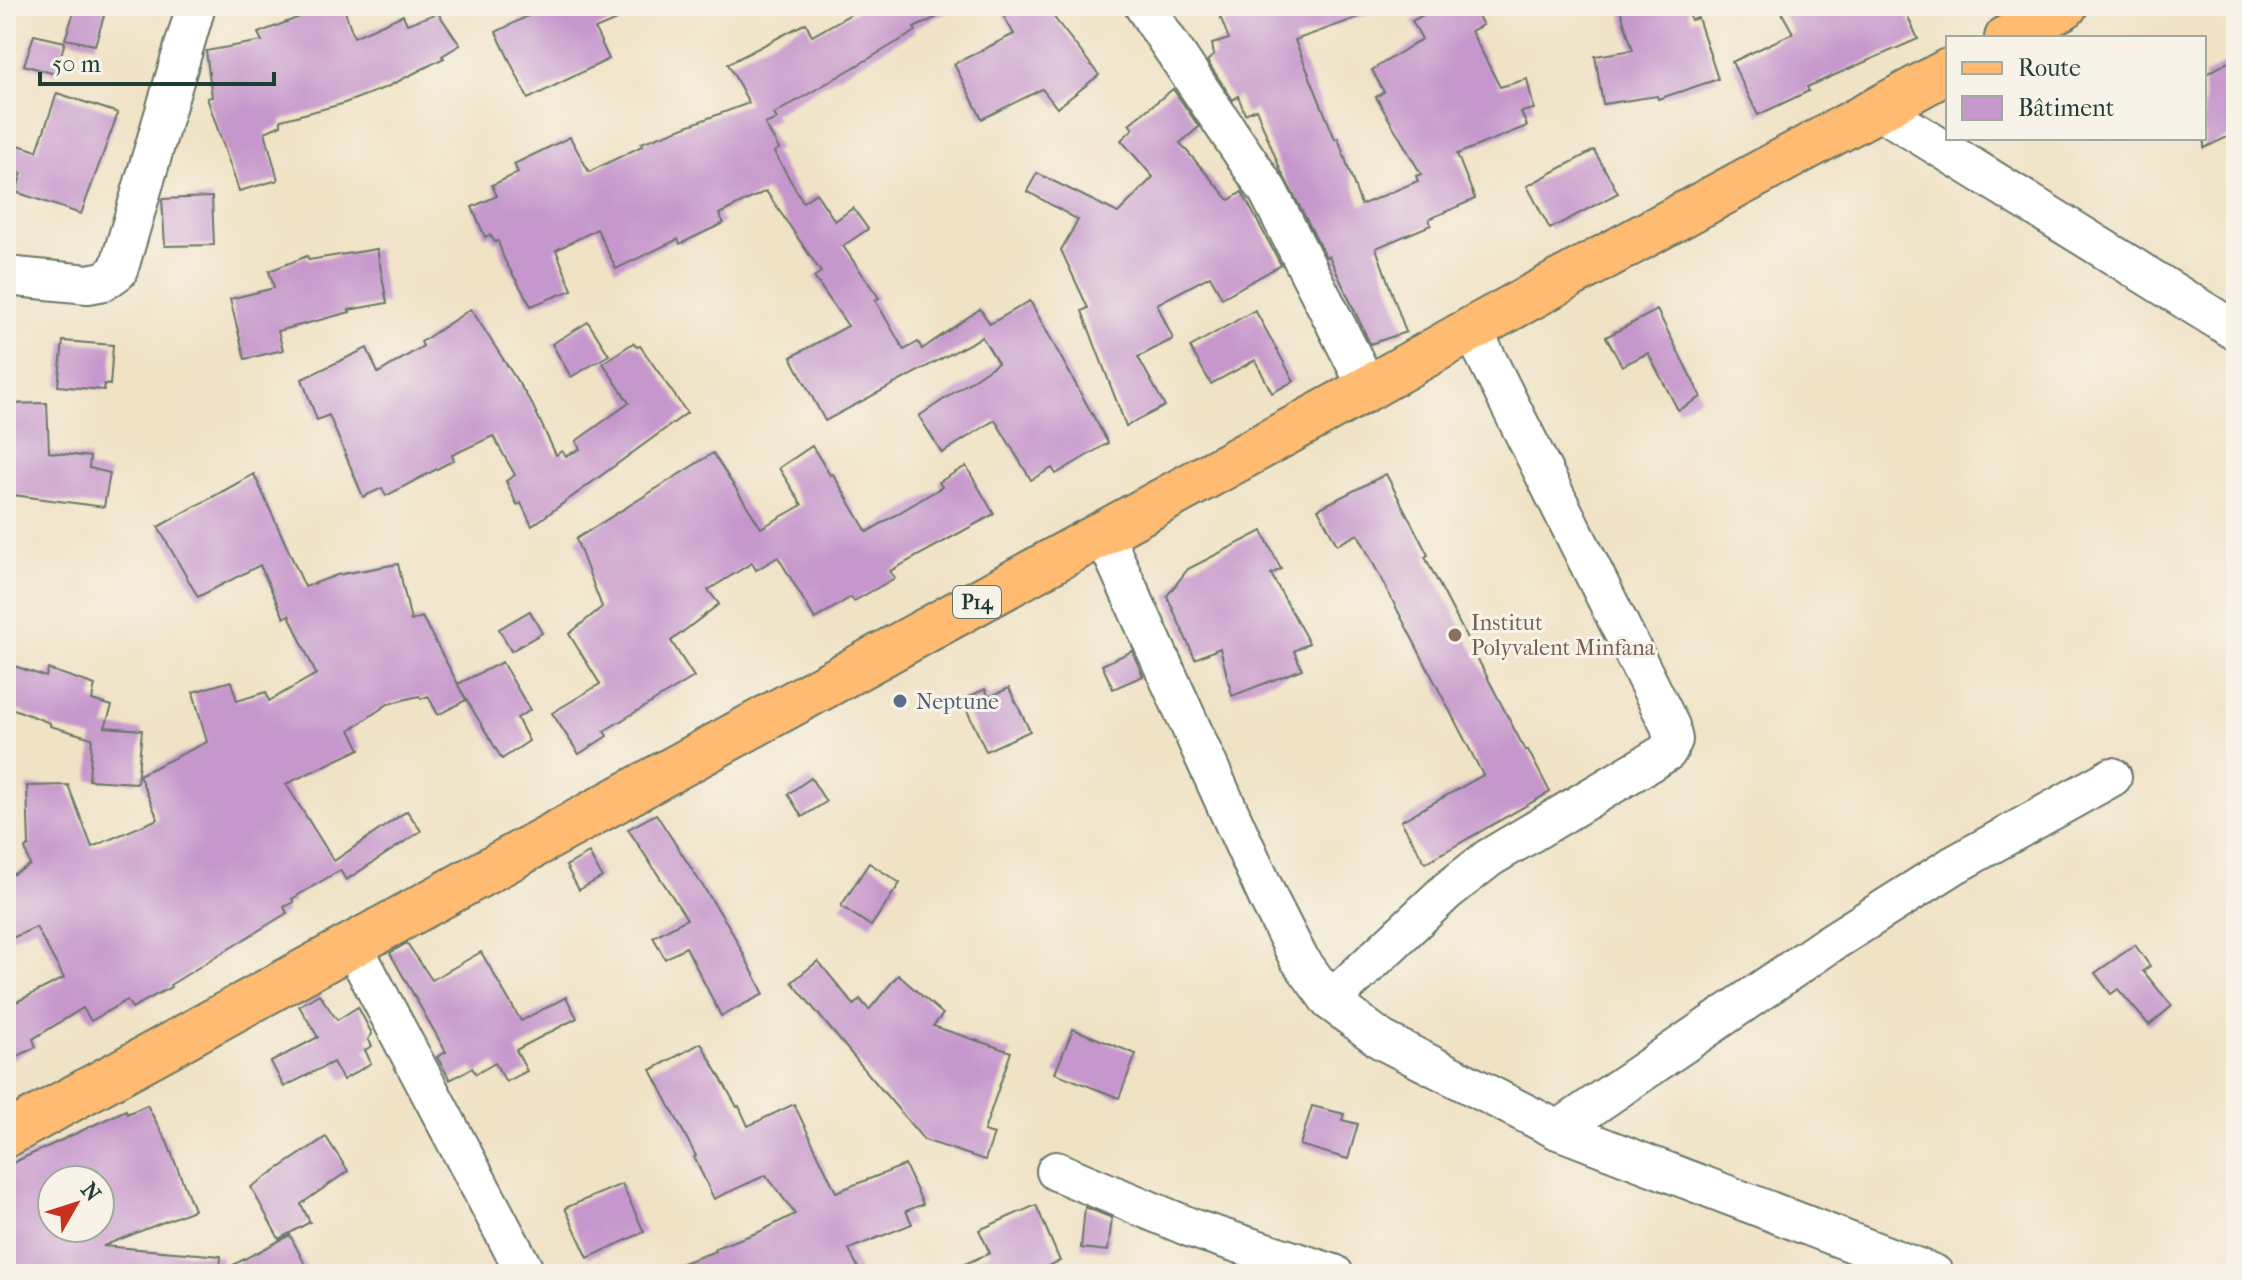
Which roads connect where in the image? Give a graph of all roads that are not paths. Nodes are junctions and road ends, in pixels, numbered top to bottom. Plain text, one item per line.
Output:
1 (196, 6) edge
2 (1144, 6) edge
3 (2065, 6) edge
4 (2011, 36) edge
5 (1946, 72) edge
6 (1878, 109) junction
7 (6, 276) edge
8 (1472, 329) junction
9 (2236, 331) edge
10 (1368, 388) junction
11 (1103, 533) junction
12 (2112, 777) dead end
13 (353, 946) junction
14 (1330, 1001) junction
15 (1558, 1130) junction
16 (6, 1135) edge
17 (1056, 1171) dead end
18 (526, 1274) edge
19 (1334, 1274) edge
20 (1934, 1274) edge

1 - 7 street
2 - 10 street
3 - 4 main road
5 - 6 main road, P14
6 - 8 main road, P14
6 - 9 street
8 - 10 main road, P14
8 - 14 street
10 - 11 main road, P14
11 - 13 main road, P14
11 - 14 street
12 - 15 street
13 - 16 main road, P14
13 - 18 street
14 - 15 street
15 - 20 street
17 - 19 street

